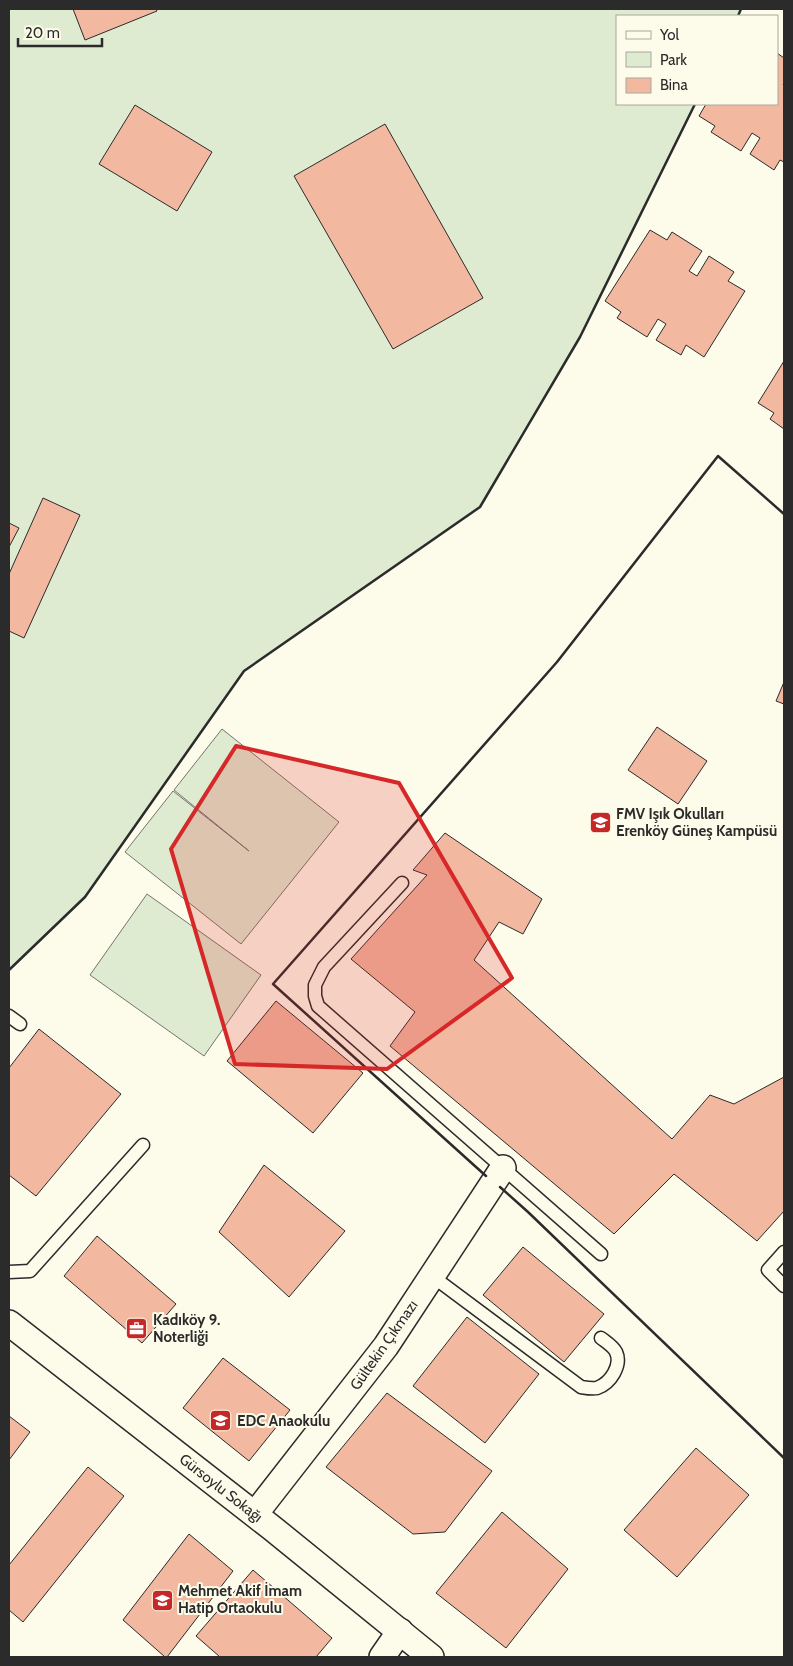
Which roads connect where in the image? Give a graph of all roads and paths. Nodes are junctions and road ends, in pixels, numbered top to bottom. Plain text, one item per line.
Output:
1 (402, 883) dead end
2 (9, 1016) edge
3 (20, 1024) dead end
4 (143, 1145) dead end
5 (503, 1168) junction
6 (784, 1252) edge
7 (601, 1254) dead end
8 (9, 1272) edge
9 (432, 1276) junction
10 (784, 1286) edge
11 (9, 1323) edge
12 (601, 1338) dead end
13 (255, 1514) junction
14 (400, 1631) junction
15 (382, 1657) edge
16 (431, 1657) edge

1 - 5 lane
2 - 3 lane
4 - 8 lane
5 - 7 lane
5 - 9 street, Gültekin Çıkmazı
6 - 10 lane
9 - 12 lane
9 - 13 street, Gültekin Çıkmazı
11 - 13 street, Gürsoylu Sokağı
13 - 14 street, Gürsoylu Sokağı
14 - 15 street
14 - 16 street, Gürsoylu Sokağı

